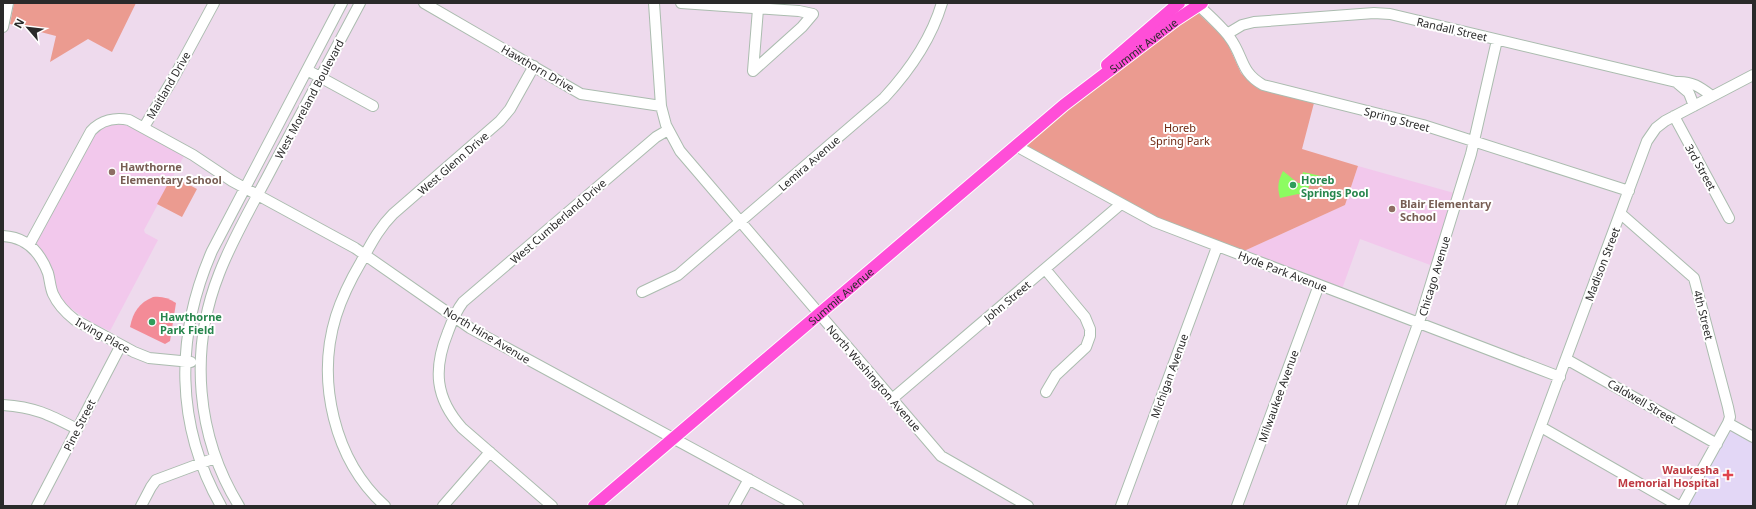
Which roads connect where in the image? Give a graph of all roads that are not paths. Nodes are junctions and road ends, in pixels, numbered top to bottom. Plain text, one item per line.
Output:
1 (8, 3) edge
2 (214, 3) edge
3 (342, 3) edge
4 (360, 3) edge
5 (424, 3) edge
6 (654, 3) edge
7 (681, 3) edge
8 (942, 3) edge
9 (1179, 3) edge
10 (1198, 4) edge
11 (758, 8) junction
12 (3, 28) edge
13 (1227, 34) junction
14 (1497, 40) junction
15 (534, 66) junction
16 (307, 70) junction
17 (1753, 75) edge
18 (320, 77) junction
19 (1676, 82) junction
20 (1088, 87) junction
21 (1712, 96) junction
22 (373, 106) dead end
23 (661, 106) junction
24 (1694, 106) junction
25 (1674, 116) junction
26 (144, 127) junction
27 (668, 130) junction
28 (1474, 141) junction
29 (1016, 146) junction
30 (258, 162) junction
31 (272, 169) junction
32 (245, 188) junction
33 (1629, 191) junction
34 (258, 194) junction
35 (1121, 204) junction
36 (1620, 214) junction
37 (1729, 218) dead end
38 (741, 222) junction
39 (3, 236) edge
40 (29, 245) junction
41 (1217, 246) junction
42 (365, 254) junction
43 (1045, 269) junction
44 (1319, 285) junction
45 (642, 292) dead end
46 (819, 314) junction
47 (454, 318) junction
48 (1419, 323) junction
49 (121, 345) junction
50 (1566, 359) junction
51 (185, 362) junction
52 (200, 362) junction
53 (1560, 377) junction
54 (1046, 392) dead end
55 (892, 399) junction
56 (3, 405) edge
57 (1728, 423) junction
58 (1541, 427) junction
59 (77, 429) junction
60 (673, 438) junction
61 (1753, 438) edge
62 (1717, 444) junction
63 (490, 452) junction
64 (216, 458) junction
65 (201, 462) junction
66 (749, 479) junction
67 (37, 506) edge
68 (141, 506) edge
69 (221, 506) edge
70 (239, 506) edge
71 (385, 506) edge
72 (443, 506) edge
73 (552, 506) edge
74 (594, 506) edge
75 (734, 506) edge
76 (798, 506) edge
77 (1028, 506) edge
78 (1121, 506) edge
79 (1237, 506) edge
80 (1353, 506) edge
81 (1511, 506) edge
82 (1681, 506) edge

1 - 12 street
2 - 26 street, Maitland Drive
3 - 16 street, West Moreland Boulevard
4 - 18 street, West Moreland Boulevard
5 - 15 street, Hawthorn Drive
6 - 23 street, North Washington Avenue
7 - 11 street
8 - 38 street, Lemira Avenue
9 - 20 main road, Summit Avenue
10 - 13 street, Spring Street
10 - 20 main road, Summit Avenue
11 - 11 street
13 - 14 street, Randall Street
13 - 28 street, Spring Street
14 - 19 street, Randall Street
14 - 28 street, Chicago Avenue
15 - 23 street, Hawthorn Drive
15 - 42 street, West Glenn Drive
16 - 18 street
16 - 30 street, West Moreland Boulevard
17 - 21 street, Madison Street
18 - 22 street
18 - 31 street, West Moreland Boulevard
19 - 21 street, Randall Street
19 - 24 street
20 - 29 main road, Summit Avenue
21 - 24 street, Madison Street
23 - 27 street, North Washington Avenue
24 - 25 street, Madison Street
25 - 33 street, Madison Street
25 - 37 street, 3rd Street
26 - 32 street, North Hine Avenue
26 - 40 street, Maitland Drive
27 - 38 street, North Washington Avenue
27 - 47 street, West Cumberland Drive
28 - 33 street, Spring Street
28 - 48 street, Chicago Avenue
29 - 35 street, Hyde Park Avenue
29 - 46 main road, Summit Avenue
30 - 31 street
30 - 32 street, West Moreland Boulevard
31 - 34 street, West Moreland Boulevard
32 - 34 street, North Hine Avenue
32 - 51 street, West Moreland Boulevard
33 - 36 street, Madison Street
34 - 42 street, North Hine Avenue
34 - 52 street, West Moreland Boulevard
35 - 41 street, Hyde Park Avenue
35 - 43 street, John Street
36 - 50 street, Madison Street
36 - 57 street, 4th Street
38 - 45 street, Lemira Avenue
38 - 46 street, North Washington Avenue
39 - 40 street, Irving Place
40 - 49 street, Irving Place
41 - 44 street, Hyde Park Avenue
41 - 78 street, Michigan Avenue
42 - 47 street, North Hine Avenue
42 - 71 street, West Glenn Drive
43 - 54 street
43 - 55 street, John Street
44 - 48 street, Hyde Park Avenue
44 - 79 street, Milwaukee Avenue
46 - 55 street, North Washington Avenue
46 - 60 main road, Summit Avenue
47 - 60 street, North Hine Avenue
47 - 63 street, West Cumberland Drive
48 - 53 street, Hyde Park Avenue
48 - 80 street, Chicago Avenue
49 - 51 street, Irving Place
49 - 59 street, Pine Street
50 - 53 street, Madison Street
50 - 62 street, Caldwell Street
51 - 52 street, Irving Place
51 - 65 street, West Moreland Boulevard
52 - 64 street, West Moreland Boulevard
53 - 58 street, Madison Street
55 - 77 street, North Washington Avenue
56 - 59 street
57 - 61 street
57 - 62 street
58 - 81 street, Madison Street
58 - 82 street
59 - 67 street, Pine Street
60 - 66 street, North Hine Avenue
60 - 74 main road, Summit Avenue
62 - 82 street
63 - 72 street
63 - 73 street, West Cumberland Drive
64 - 65 street
64 - 70 street, West Moreland Boulevard
65 - 68 street
65 - 69 street, West Moreland Boulevard
66 - 75 street
66 - 76 street, North Hine Avenue

